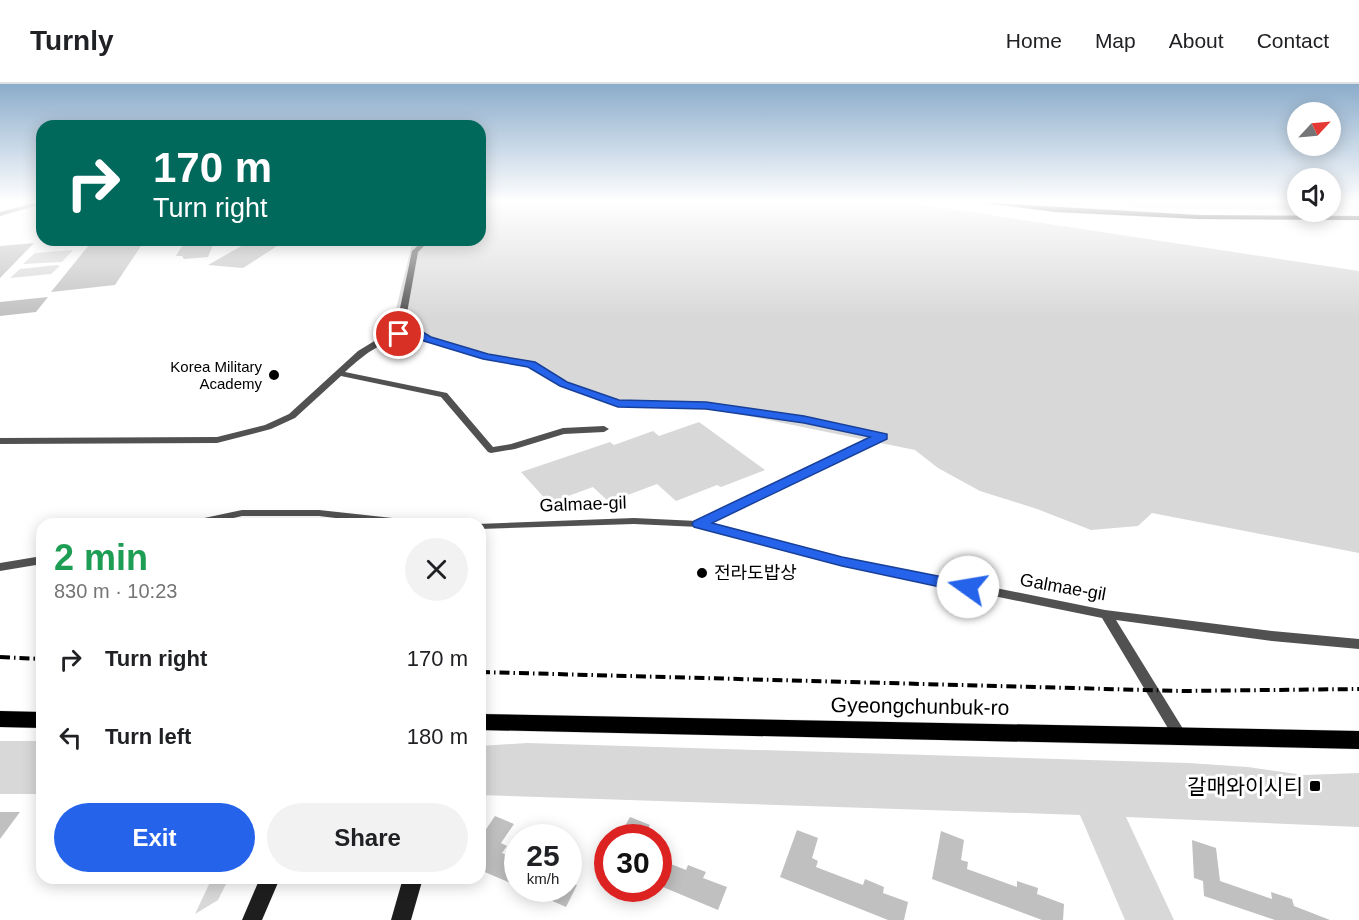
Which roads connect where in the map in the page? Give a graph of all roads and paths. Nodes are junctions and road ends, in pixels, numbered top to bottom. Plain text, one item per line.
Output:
1 (420, 246) edge
2 (414, 330) junction
3 (339, 373) junction
4 (604, 429) dead end
5 (0, 441) edge
6 (218, 518) edge
7 (365, 518) edge
8 (699, 524) junction
9 (486, 526) edge
10 (36, 561) edge
11 (0, 567) edge
12 (1106, 614) dead end
13 (1359, 644) edge
14 (0, 720) edge
15 (36, 720) edge
16 (486, 722) edge
17 (1180, 736) junction
18 (1359, 740) edge
19 (267, 884) edge
20 (411, 884) edge
21 (252, 920) edge
22 (401, 920) edge

1 - 2 street
2 - 3 street
2 - 8 street
3 - 4 street
3 - 5 street
6 - 7 street
8 - 9 street, Galmae-gil
8 - 13 street, Galmae-gil
10 - 11 street
12 - 17 street
14 - 15 main road
16 - 17 main road, Gyeongchunbuk-ro
17 - 18 main road, Gyeongchunbuk-ro
19 - 21 street
20 - 22 street

